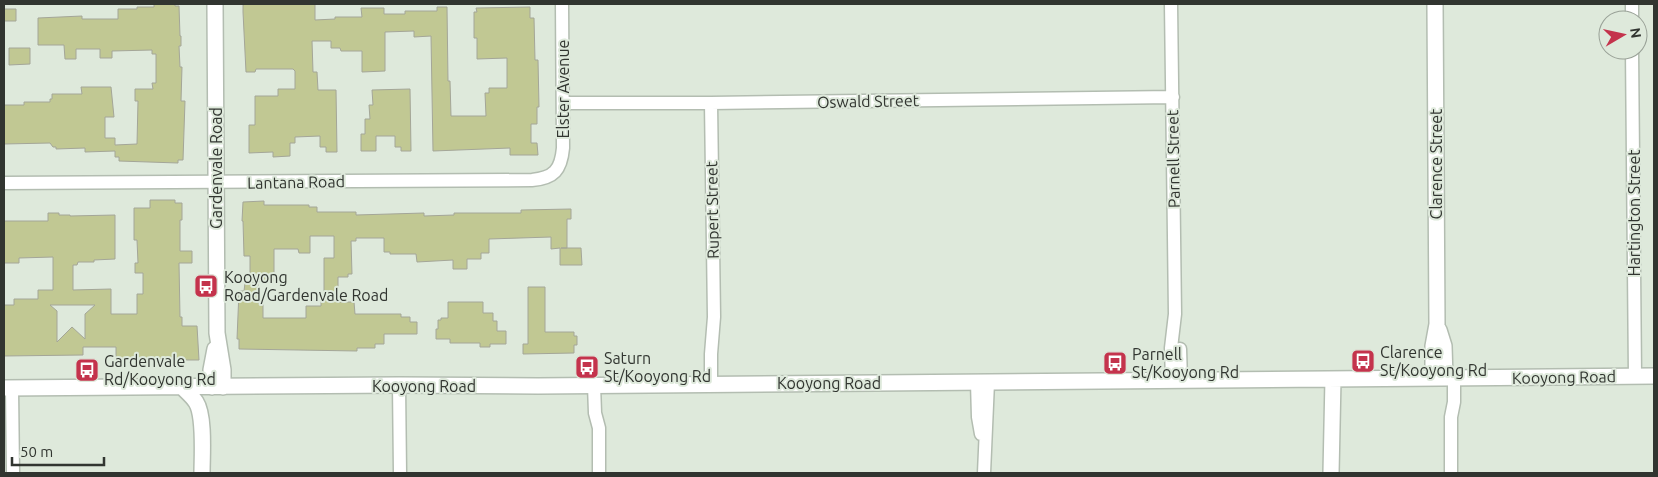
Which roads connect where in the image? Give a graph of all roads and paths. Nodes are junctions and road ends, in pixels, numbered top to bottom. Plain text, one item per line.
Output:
1 (215, 4) edge
2 (562, 4) edge
3 (1171, 4) edge
4 (1435, 4) edge
5 (1632, 60) edge
6 (1173, 97) junction
7 (563, 103) junction
8 (711, 103) junction
9 (555, 171) joint
10 (216, 182) junction
11 (4, 183) edge
12 (1654, 376) edge
13 (1635, 377) junction
14 (1444, 378) junction
15 (1333, 379) junction
16 (1176, 380) junction
17 (983, 382) junction
18 (715, 384) junction
19 (598, 385) junction
20 (399, 386) junction
21 (182, 387) junction
22 (217, 387) junction
23 (8, 388) edge
24 (13, 473) edge
25 (202, 473) edge
26 (400, 473) edge
27 (599, 473) edge
28 (984, 473) edge
29 (1331, 473) edge
30 (1451, 473) edge

1 - 10 street, Gardenvale Road
2 - 7 street, Elster Avenue
3 - 6 street, Parnell Street
4 - 14 street, Clarence Street
5 - 13 street, Hartington Street
6 - 8 street, Oswald Street
6 - 16 street, Parnell Street
7 - 8 street, Oswald Street
7 - 9 street, Elster Avenue
8 - 18 street, Rupert Street
9 - 10 street, Lantana Road
10 - 11 street, Lantana Road
10 - 22 street, Gardenvale Road
12 - 13 street, Kooyong Road
13 - 14 street, Kooyong Road
14 - 15 street, Kooyong Road
14 - 30 street, Clarence Street
15 - 16 street, Kooyong Road
15 - 29 street
16 - 17 street, Kooyong Road
17 - 18 street, Kooyong Road
17 - 28 street
18 - 19 street, Kooyong Road
19 - 20 street, Kooyong Road
19 - 27 street
20 - 22 street, Kooyong Road
20 - 26 street
21 - 22 street, Kooyong Road
21 - 23 street, Kooyong Road
21 - 25 street
23 - 24 street

